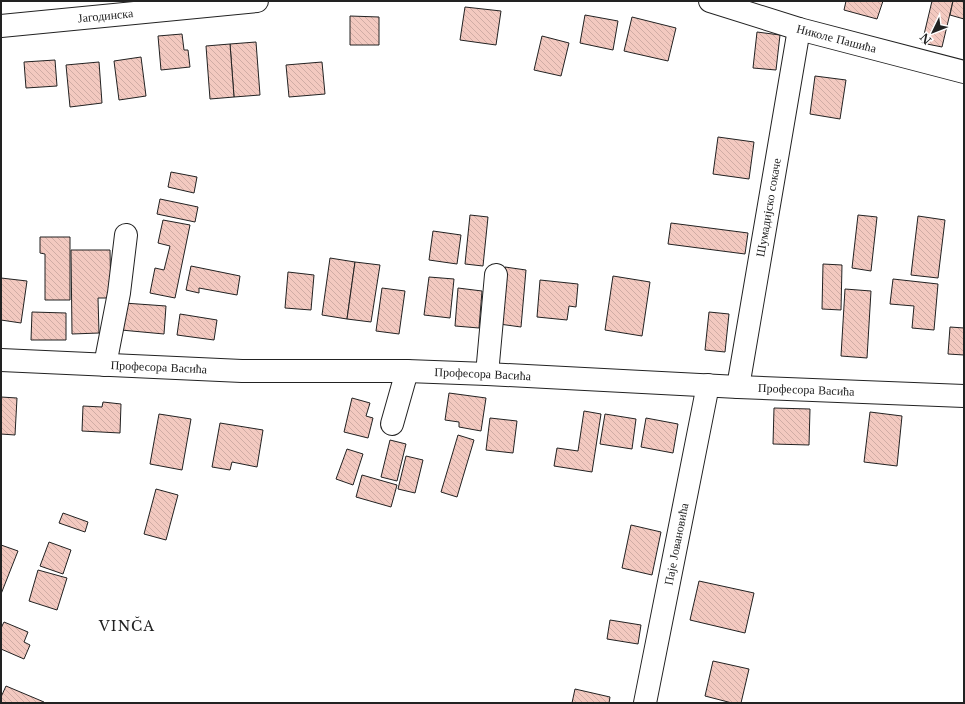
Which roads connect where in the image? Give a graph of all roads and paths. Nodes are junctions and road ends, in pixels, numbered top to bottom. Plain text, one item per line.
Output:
1 (257, 1) edge
2 (710, 1) edge
3 (1, 26) edge
4 (800, 29) junction
5 (964, 72) edge
6 (126, 235) dead end
7 (496, 275) dead end
8 (1, 360) edge
9 (105, 366) junction
10 (407, 371) junction
11 (487, 374) junction
12 (708, 385) junction
13 (738, 387) junction
14 (964, 396) edge
15 (392, 424) dead end
16 (646, 703) edge

1 - 3 street, Јагодинска
2 - 4 street, Николе Пашића
4 - 5 street, Николе Пашића
4 - 13 street, Шумадијско сокаче
6 - 9 street
7 - 11 street
8 - 9 street, Професора Васића
9 - 10 street, Професора Васића
10 - 11 street, Професора Васића
10 - 15 street
11 - 12 street, Професора Васића
12 - 13 street, Професора Васића
12 - 16 street, Паје Јовановића
13 - 14 street, Професора Васића

